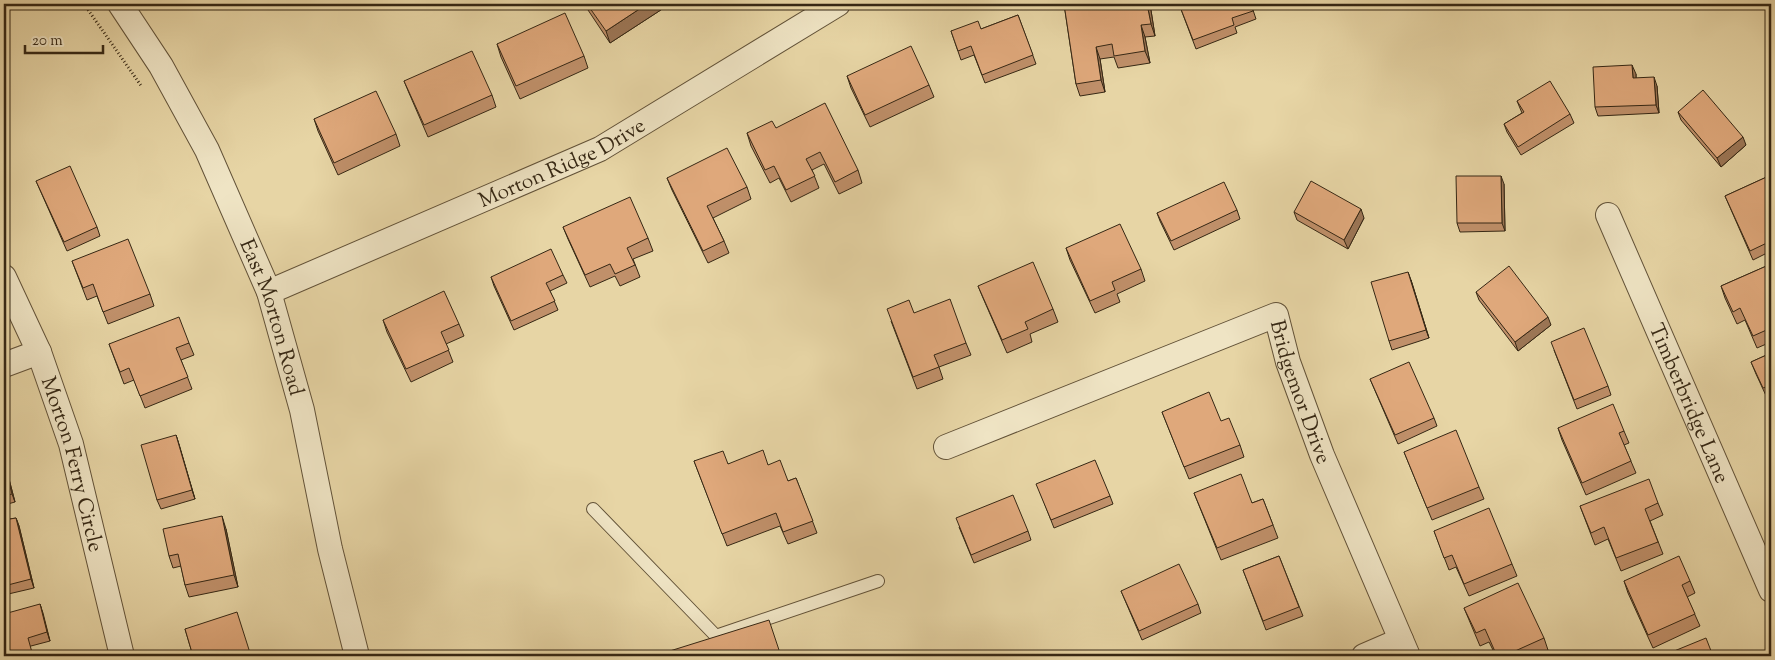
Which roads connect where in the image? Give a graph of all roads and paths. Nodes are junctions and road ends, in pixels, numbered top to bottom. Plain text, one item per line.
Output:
1 (84, 4) edge
2 (120, 4) edge
3 (838, 4) edge
4 (146, 93) dead end
5 (1608, 215) dead end
6 (4, 278) edge
7 (269, 292) junction
8 (39, 352) junction
9 (4, 365) edge
10 (946, 447) dead end
11 (593, 509) dead end
12 (878, 581) dead end
13 (1771, 590) edge
14 (1405, 648) edge
15 (122, 656) edge
16 (357, 656) edge
17 (1364, 656) edge

1 - 4 path
2 - 7 street, East Morton Road
3 - 7 street, Morton Ridge Drive
5 - 13 street, Timberbridge Lane
6 - 8 street, Morton Ferry Circle
7 - 16 street, East Morton Road
8 - 9 street
8 - 15 street, Morton Ferry Circle
10 - 14 street, Bridgemor Drive
11 - 12 lane
14 - 17 street

